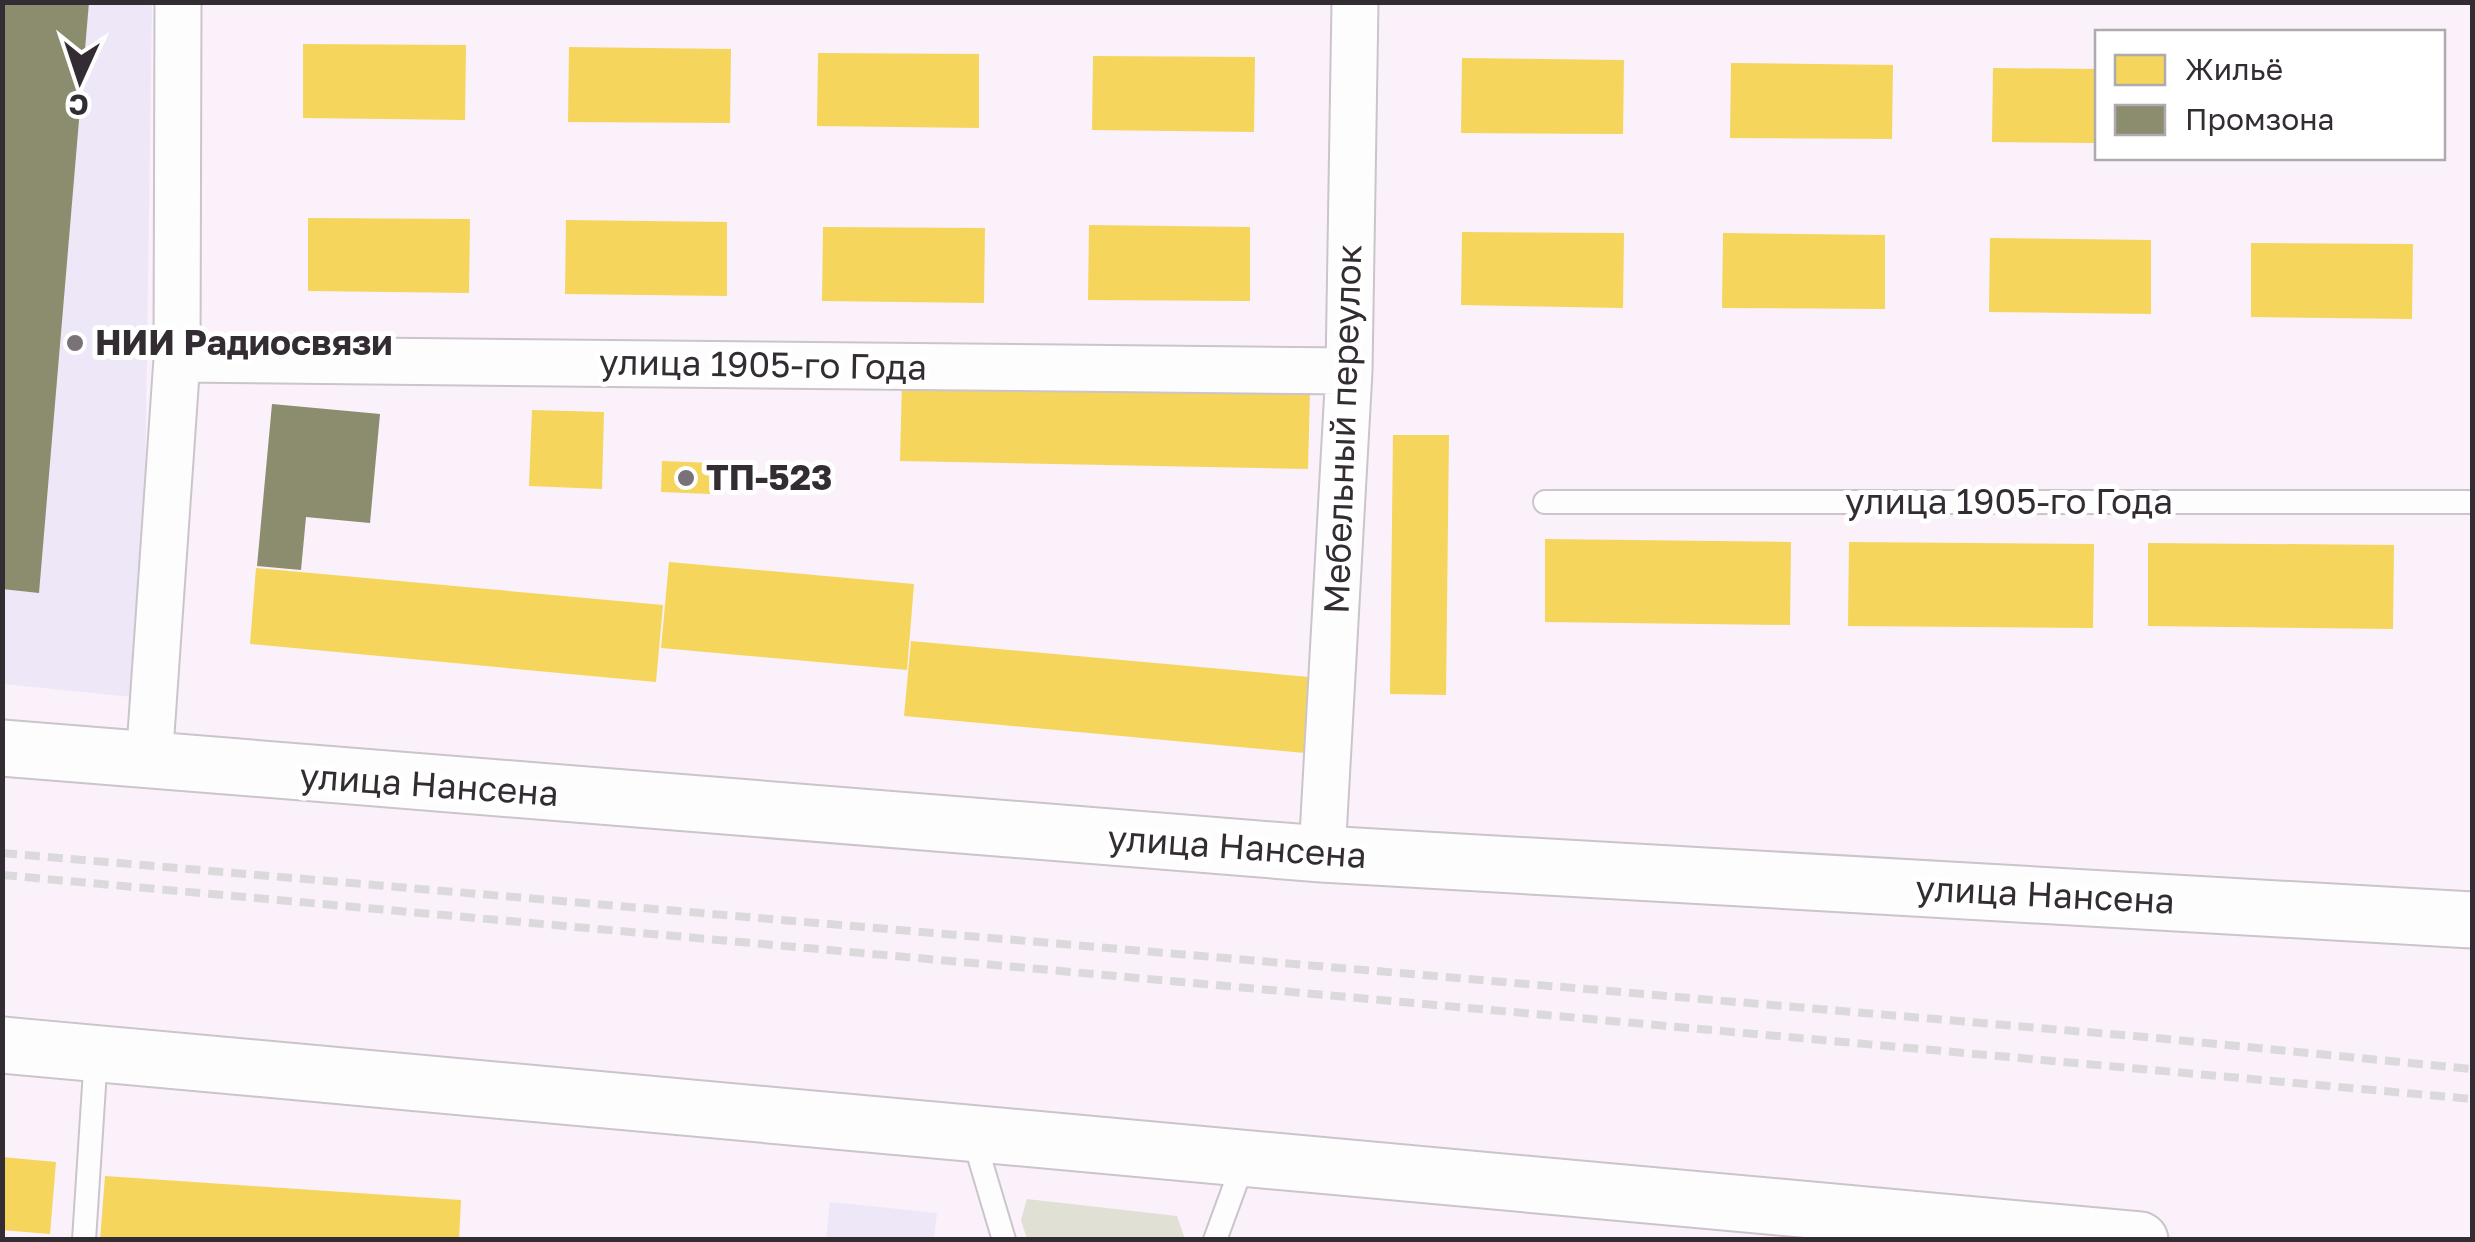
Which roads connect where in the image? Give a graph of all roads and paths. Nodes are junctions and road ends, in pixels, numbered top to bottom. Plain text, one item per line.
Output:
1 (178, 2) edge
2 (1355, 2) edge
3 (177, 359) junction
4 (1349, 371) junction
5 (1546, 502) dead end
6 (2472, 502) edge
7 (2, 748) edge
8 (149, 762) junction
9 (1322, 854) junction
10 (2472, 920) edge
11 (2, 1045) edge
12 (96, 1055) junction
13 (972, 1133) junction
14 (1245, 1158) junction
15 (84, 1240) edge
16 (1004, 1240) edge
17 (1215, 1240) edge
18 (2140, 1240) edge

1 - 3 street
2 - 4 street, Мебельный переулок
3 - 4 street, улица 1905-го Года
3 - 8 street
4 - 9 street, Мебельный переулок
5 - 6 lane, улица 1905-го Года
7 - 8 main road, улица Нансена
8 - 9 main road, улица Нансена
9 - 10 main road, улица Нансена
11 - 12 main road
12 - 13 main road
12 - 15 lane
13 - 14 main road
13 - 16 lane
14 - 17 lane
14 - 18 main road

